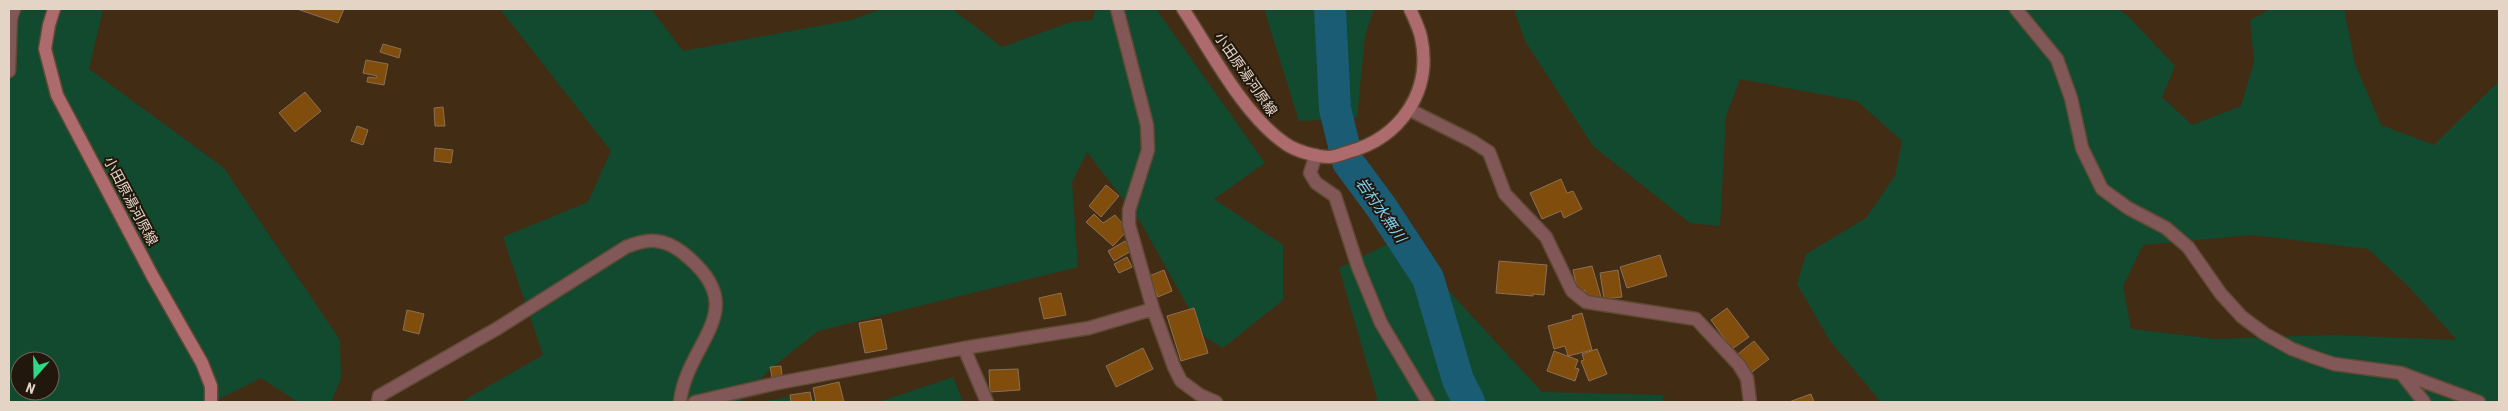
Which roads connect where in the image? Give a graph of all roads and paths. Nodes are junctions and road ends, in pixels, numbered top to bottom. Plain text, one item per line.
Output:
1 (14, 9) edge
2 (54, 9) edge
3 (1117, 9) edge
4 (1182, 9) edge
5 (1410, 9) edge
6 (2016, 9) edge
7 (9, 71) edge
8 (1410, 110) junction
9 (1316, 155) junction
10 (1153, 309) junction
11 (964, 348) junction
12 (2401, 373) junction
13 (211, 402) edge
14 (378, 402) edge
15 (680, 402) edge
16 (695, 402) edge
17 (987, 402) edge
18 (1216, 402) edge
19 (1428, 402) edge
20 (1750, 402) edge
21 (2424, 402) edge
22 (2479, 402) edge

1 - 7 street
2 - 13 main road, 小田原湯河原線
3 - 10 street
4 - 9 main road, 小田原湯河原線
5 - 8 main road, 小田原湯河原線
6 - 12 street
8 - 9 main road, 小田原湯河原線
8 - 20 street
9 - 19 street
10 - 11 street
10 - 18 street
11 - 16 street
11 - 17 street
12 - 21 street
12 - 22 street
14 - 15 street

